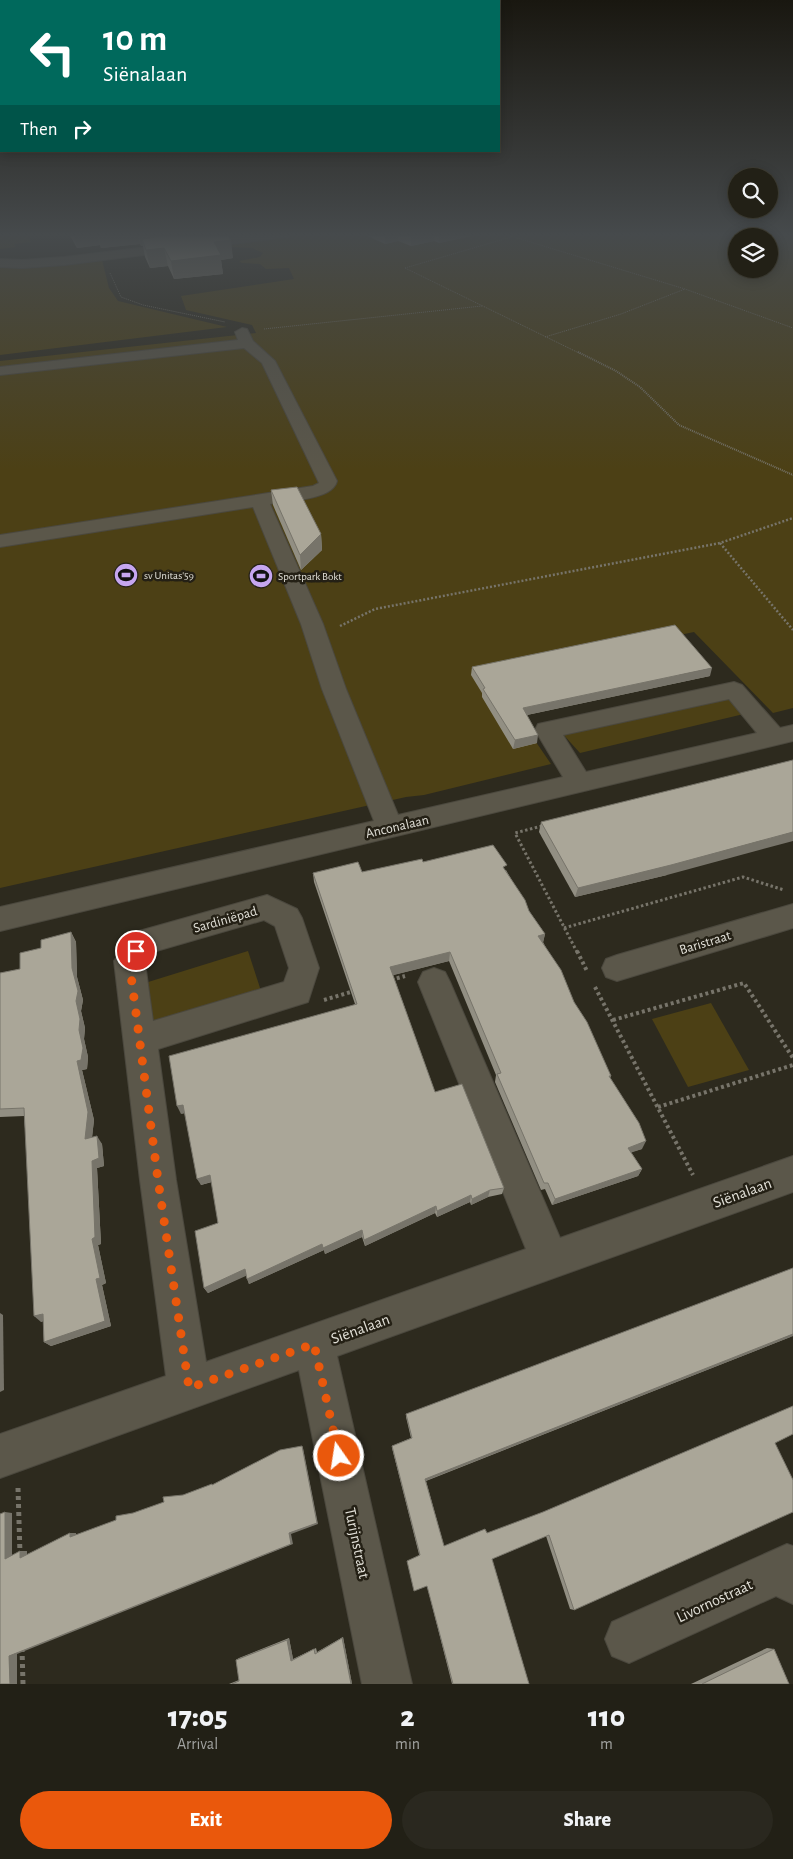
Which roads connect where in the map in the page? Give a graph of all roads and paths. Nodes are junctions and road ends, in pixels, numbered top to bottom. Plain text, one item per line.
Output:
1 (178, 313) edge
2 (432, 313) edge
3 (495, 313) edge
4 (624, 313) edge
5 (751, 313) edge
6 (793, 328) edge
7 (245, 337) junction
8 (544, 338) junction
9 (0, 371) edge
10 (793, 475) edge
11 (259, 500) junction
12 (793, 518) edge
13 (0, 541) edge
14 (720, 543) junction
15 (793, 630) edge
16 (316, 637) junction
17 (784, 735) edge
18 (580, 783) junction
19 (390, 828) junction
20 (793, 893) edge
21 (793, 916) edge
22 (0, 919) edge
23 (564, 928) dead end
24 (617, 968) dead end
25 (388, 981) edge
26 (434, 982) joint
27 (362, 989) edge
28 (297, 992) junction
29 (612, 1020) dead end
30 (140, 1040) junction
31 (793, 1058) edge
32 (793, 1065) edge
33 (658, 1107) dead end
34 (793, 1174) edge
35 (550, 1260) junction
36 (314, 1344) junction
37 (189, 1388) junction
38 (8, 1453) edge
39 (20, 1565) edge
40 (793, 1580) edge
41 (629, 1639) dead end
42 (22, 1644) edge
43 (23, 1684) edge
44 (388, 1684) edge

1 - 7 path
2 - 7 path
3 - 8 path
4 - 8 path
5 - 6 path
7 - 9 street
7 - 11 street
8 - 10 path
11 - 13 street
11 - 16 street
12 - 14 path
14 - 15 path
14 - 16 path
16 - 19 street
17 - 18 street, Anconalaan
17 - 18 street
18 - 19 street, Anconalaan
19 - 22 street, Anconalaan
20 - 23 path
21 - 24 street, Baristraat
25 - 26 path
26 - 35 street
27 - 28 path
28 - 30 street
28 - 30 street, Sardiniëpad
29 - 31 path
30 - 37 street, Sardiniëpad
32 - 33 path
34 - 35 street, Siënalaan
35 - 36 street, Siënalaan
36 - 37 street, Siënalaan
36 - 44 street, Turijnstraat
37 - 38 street, Siënalaan
38 - 39 path
40 - 41 street, Livornostraat
42 - 43 path

